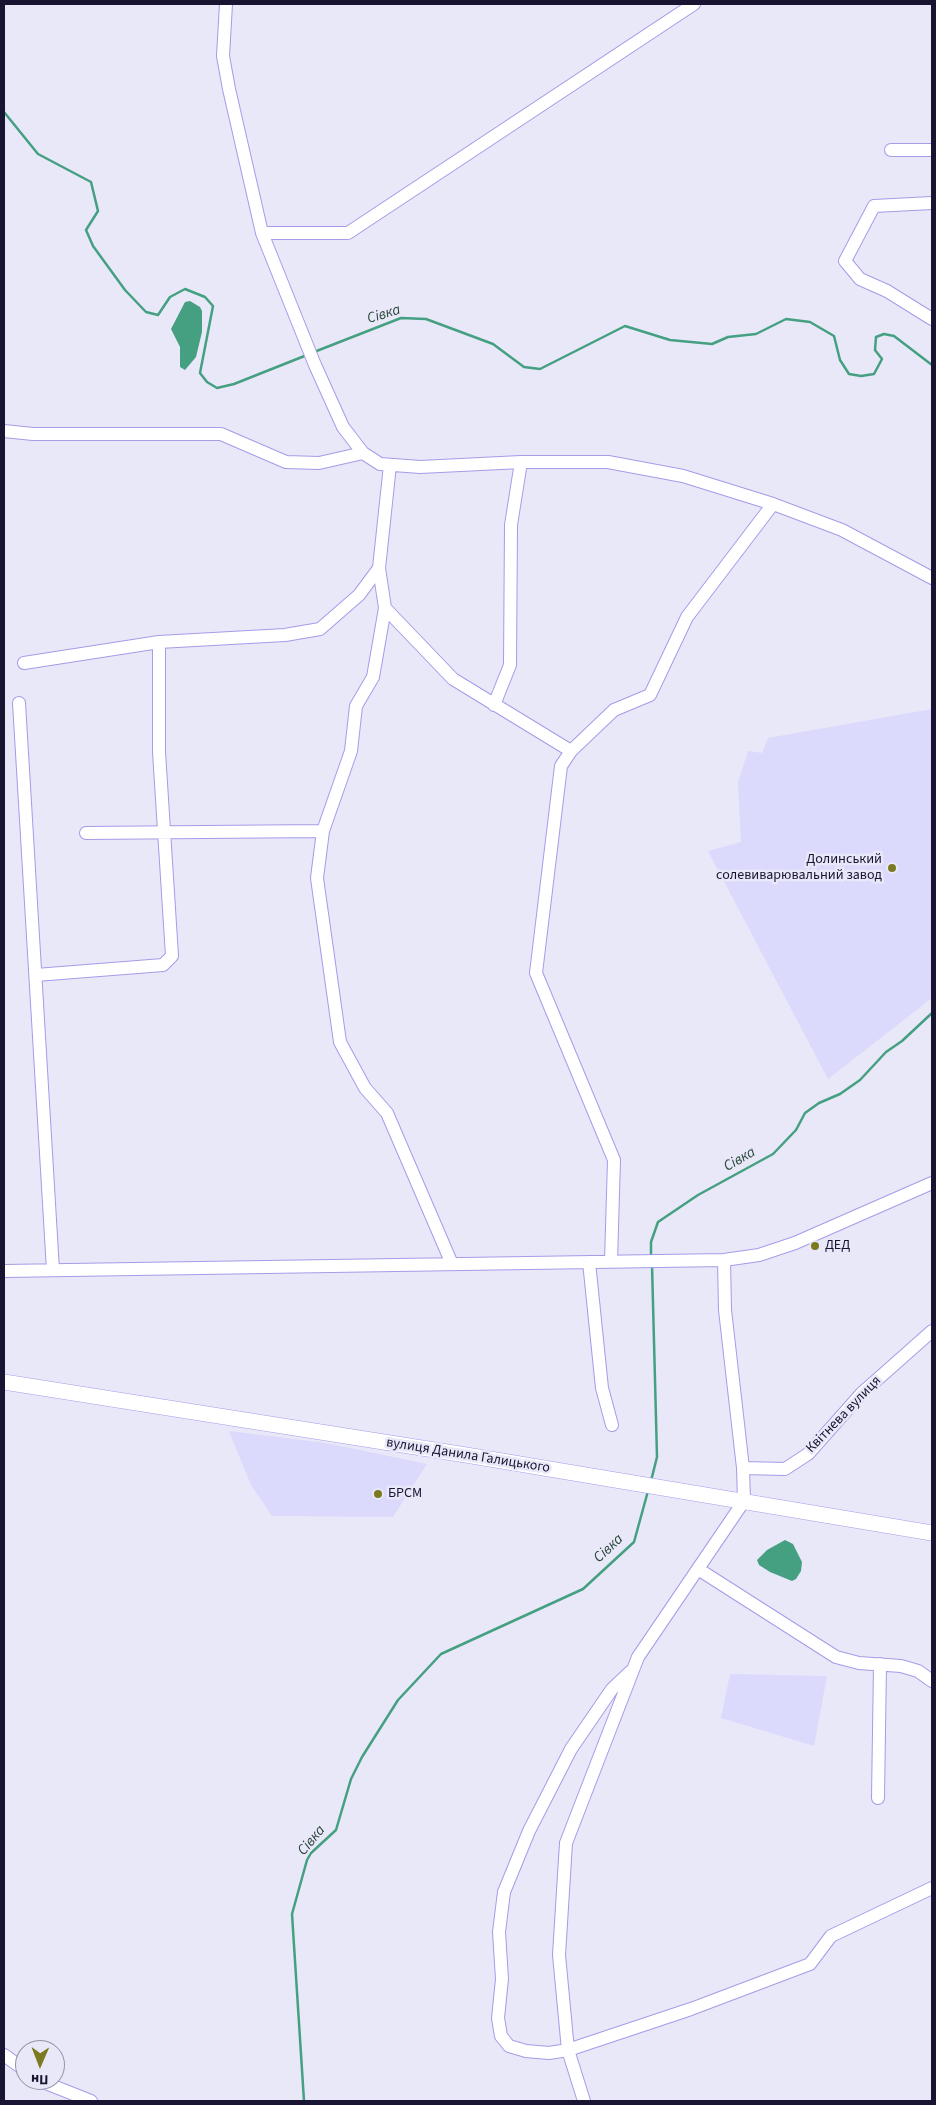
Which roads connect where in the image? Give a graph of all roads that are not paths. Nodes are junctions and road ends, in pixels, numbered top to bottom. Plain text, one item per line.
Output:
1 (226, 4) edge
2 (694, 4) edge
3 (891, 150) dead end
4 (932, 150) edge
5 (932, 203) edge
6 (262, 233) junction
7 (932, 319) edge
8 (4, 431) edge
9 (363, 453) junction
10 (521, 462) junction
11 (390, 465) junction
12 (773, 504) junction
13 (380, 568) junction
14 (932, 578) edge
15 (385, 608) junction
16 (159, 642) junction
17 (24, 663) dead end
18 (19, 703) dead end
19 (494, 705) junction
20 (571, 751) junction
21 (323, 831) junction
22 (163, 832) junction
23 (86, 833) dead end
24 (36, 975) junction
25 (932, 1183) edge
26 (724, 1260) junction
27 (589, 1262) junction
28 (611, 1262) junction
29 (452, 1264) junction
30 (53, 1270) junction
31 (4, 1271) edge
32 (932, 1331) edge
33 (4, 1382) edge
34 (612, 1425) dead end
35 (743, 1468) junction
36 (744, 1501) junction
37 (932, 1533) edge
38 (698, 1569) junction
39 (880, 1664) junction
40 (634, 1668) junction
41 (932, 1681) edge
42 (878, 1798) dead end
43 (932, 1888) edge
44 (568, 2050) junction
45 (4, 2056) edge
46 (15, 2063) edge
47 (63, 2090) edge
48 (91, 2101) edge
49 (584, 2101) edge

1 - 6 street
2 - 6 street
3 - 4 street
5 - 7 street
6 - 9 street
8 - 9 street
9 - 11 street
10 - 11 street
10 - 12 street
10 - 19 street
11 - 13 street
12 - 14 street
12 - 20 street
13 - 15 street
13 - 16 street
15 - 19 street
15 - 21 street
16 - 17 street
16 - 22 street
18 - 24 street
19 - 20 street
20 - 28 street
21 - 22 street
21 - 29 street
22 - 23 street
22 - 24 street
24 - 30 street
25 - 26 street
26 - 28 street
26 - 35 street
27 - 28 street
27 - 29 street
27 - 34 street
29 - 30 street
30 - 31 street
32 - 35 street, Квітнева вулиця
33 - 36 main road, вулиця Данила Галицького
35 - 36 street
36 - 37 main road, вулиця Данила Галицького
36 - 38 street
38 - 39 street
38 - 40 street
39 - 41 street
39 - 42 street
40 - 44 street
40 - 44 street
43 - 44 street
44 - 49 street
45 - 46 street
47 - 48 street

